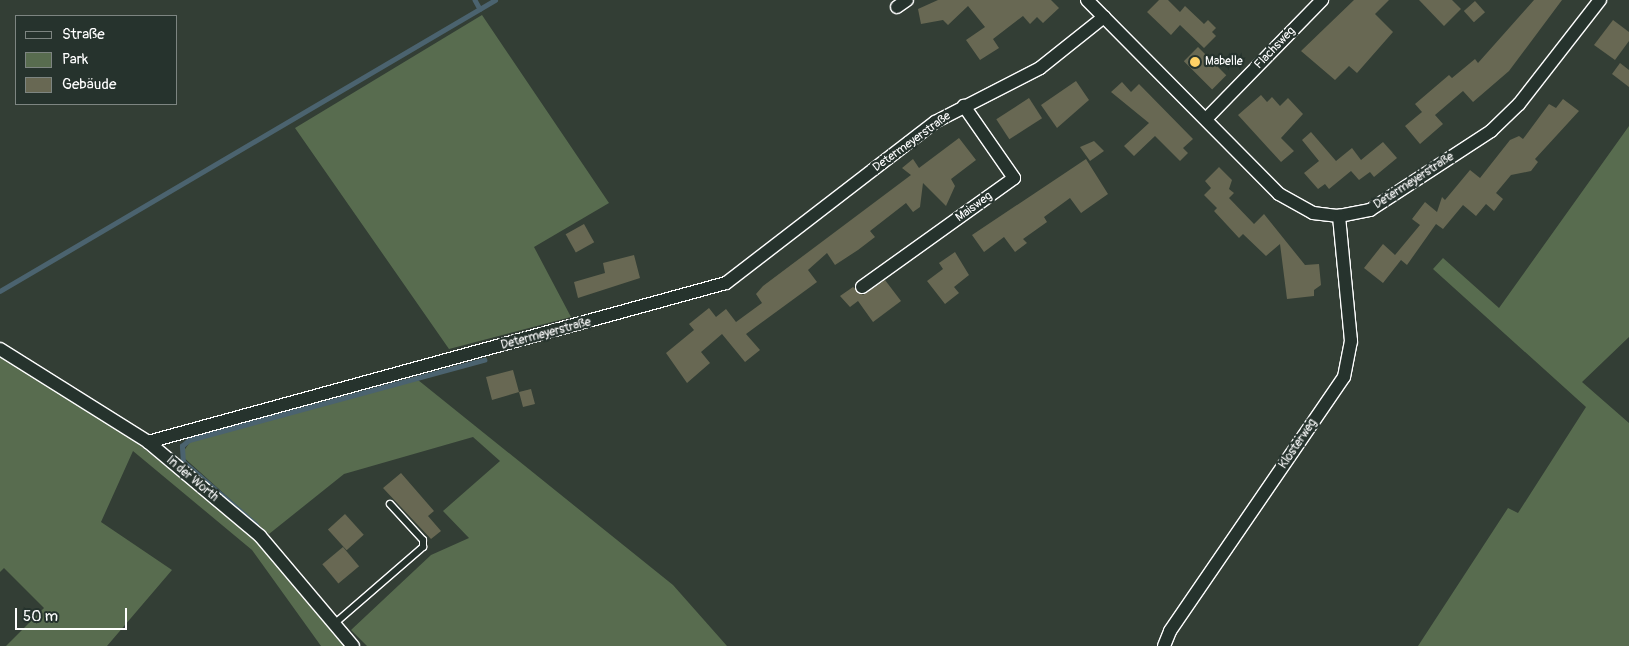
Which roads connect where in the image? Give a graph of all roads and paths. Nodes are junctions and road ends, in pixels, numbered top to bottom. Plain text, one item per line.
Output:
1 (1087, 0) edge
2 (1322, 0) edge
3 (1600, 0) edge
4 (1104, 16) junction
5 (964, 106) junction
6 (1207, 118) junction
7 (1339, 216) junction
8 (862, 287) dead end
9 (0, 349) edge
10 (148, 442) junction
11 (390, 504) dead end
12 (334, 624) junction
13 (353, 646) edge
14 (1164, 646) edge

1 - 4 street
2 - 6 street, Flachsweg
3 - 7 street, Determeyerstraße
4 - 5 street, Determeyerstraße
4 - 6 street, Determeyerstraße
5 - 8 street, Maisweg
5 - 10 street, Determeyerstraße
6 - 7 street, Determeyerstraße
7 - 14 street, Klosterweg
9 - 10 street, In der Worth
10 - 12 street, In der Worth
11 - 12 lane
12 - 13 street, In der Worth

